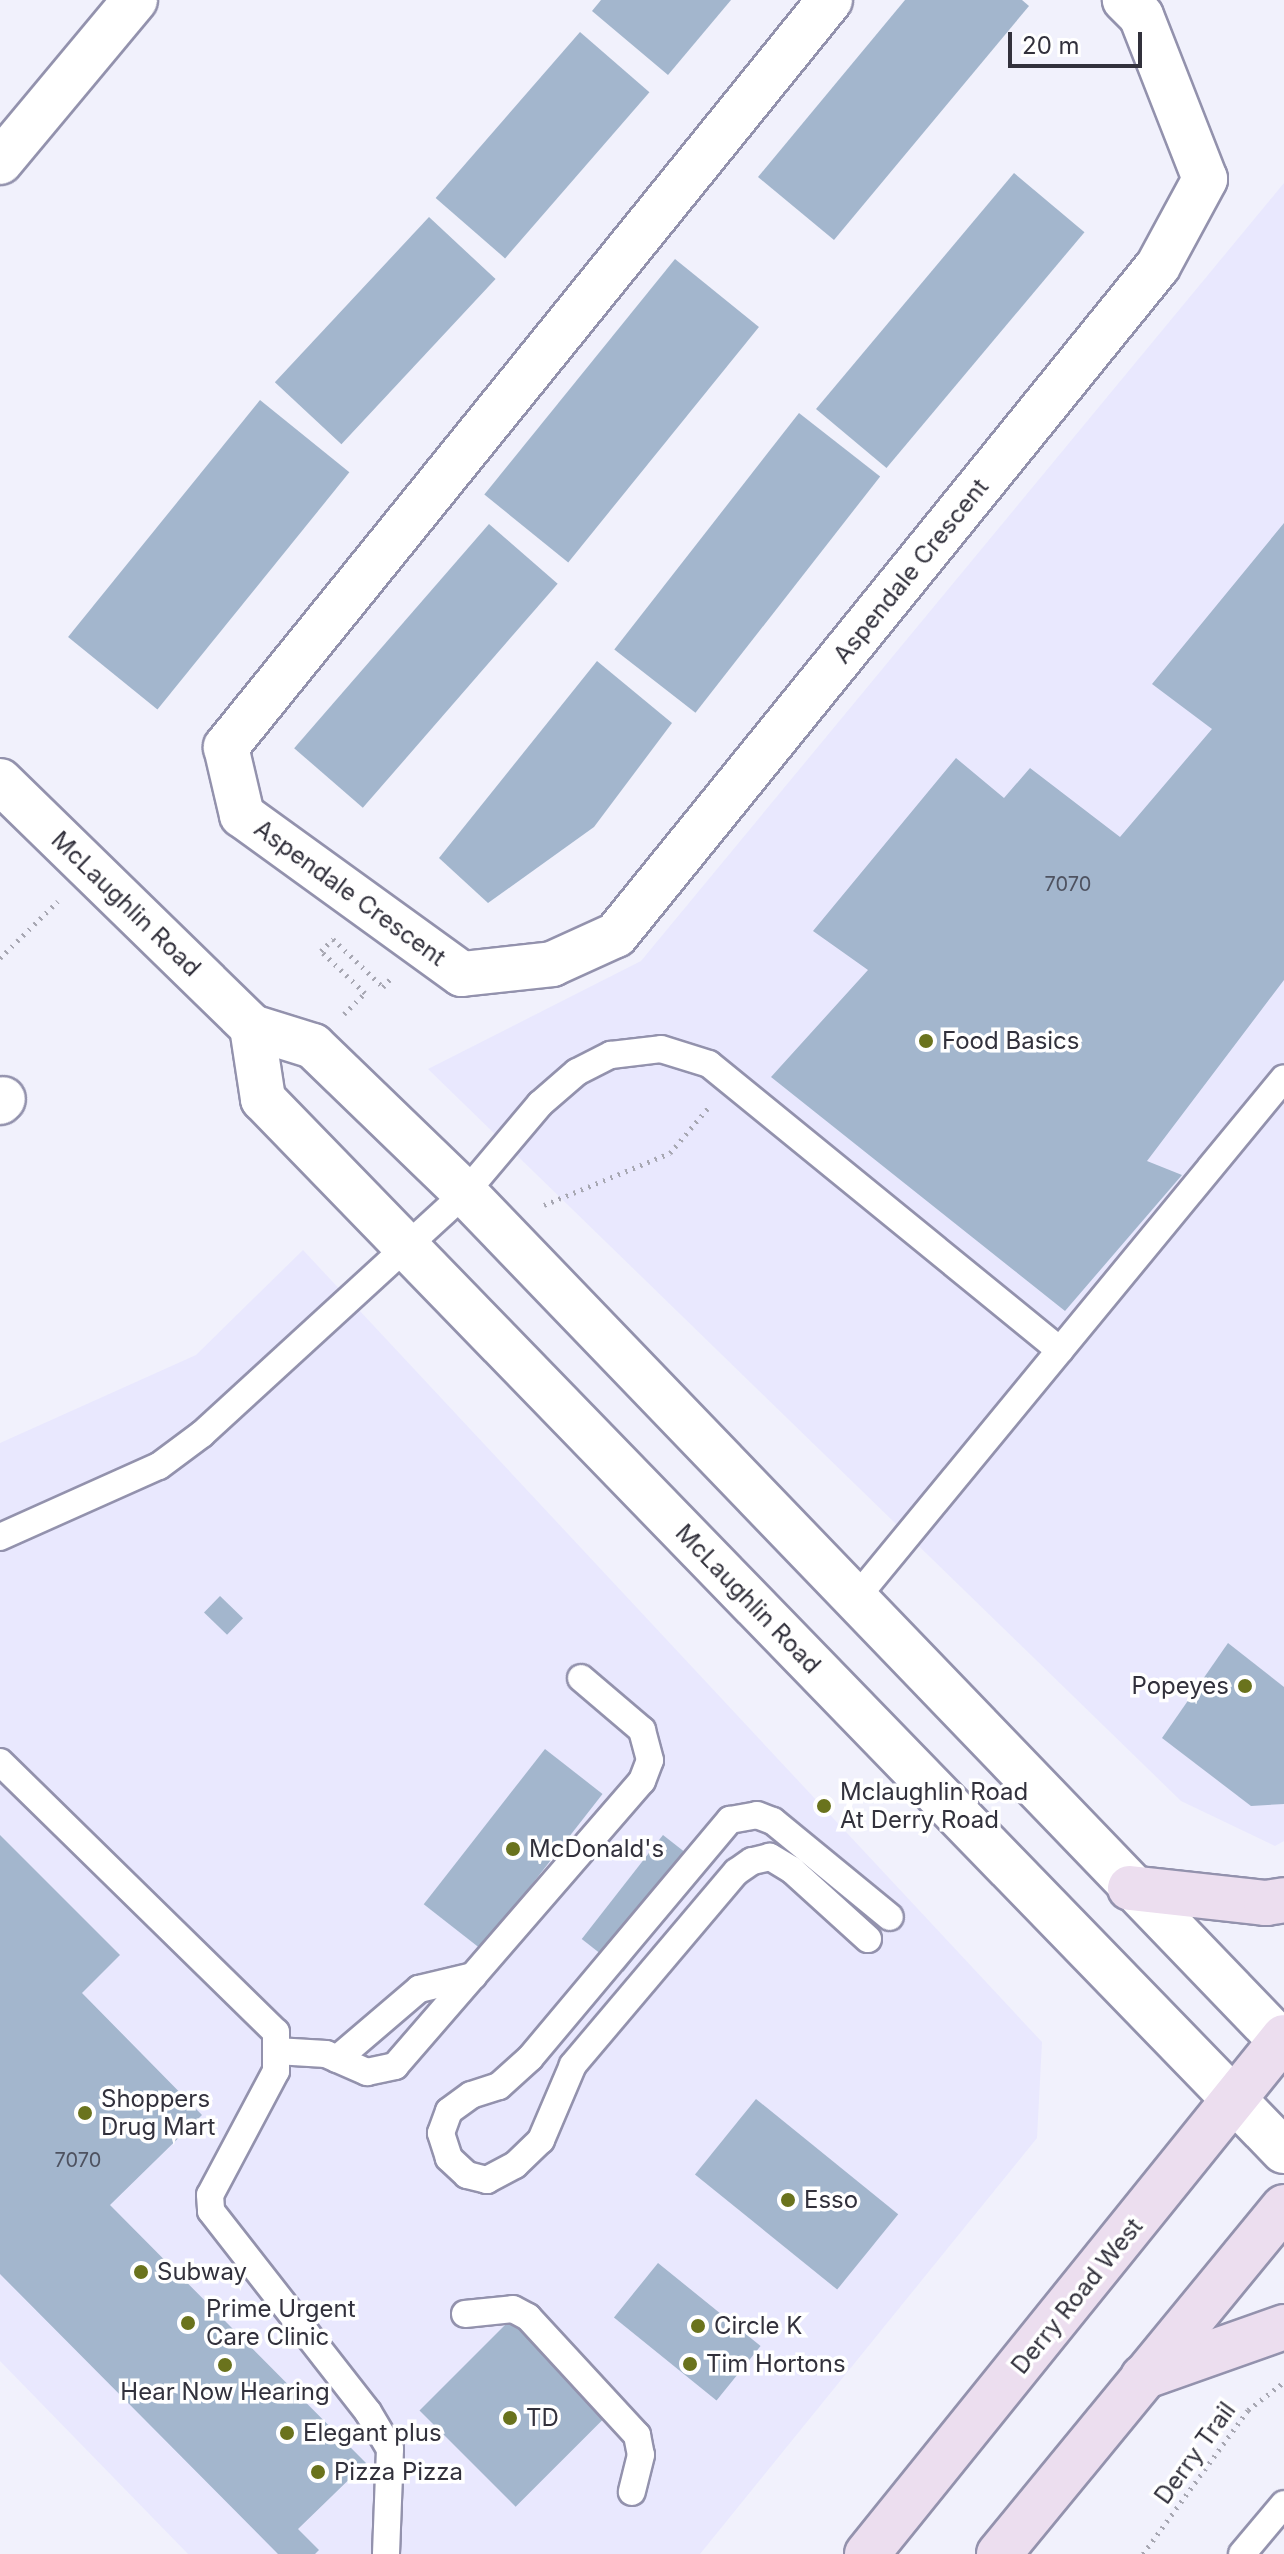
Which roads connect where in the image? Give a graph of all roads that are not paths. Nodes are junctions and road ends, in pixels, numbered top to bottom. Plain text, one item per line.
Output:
1 (135, 0) edge
2 (830, 0) edge
3 (1125, 0) edge
4 (0, 162) edge
5 (0, 781) edge
6 (252, 1027) junction
7 (1284, 1078) edge
8 (465, 1193) junction
9 (406, 1247) junction
10 (1060, 1350) junction
11 (0, 1537) edge
12 (856, 1598) junction
13 (581, 1678) dead end
14 (0, 1762) edge
15 (1130, 1888) junction
16 (1284, 1900) edge
17 (890, 1917) dead end
18 (868, 1939) dead end
19 (473, 1976) junction
20 (1283, 2040) edge
21 (276, 2051) junction
22 (337, 2059) junction
23 (1234, 2099) junction
24 (1284, 2151) edge
25 (1284, 2207) edge
26 (465, 2314) dead end
27 (1284, 2327) edge
28 (1138, 2380) junction
29 (632, 2492) dead end
30 (1284, 2504) edge
31 (386, 2554) edge
32 (867, 2554) edge
33 (999, 2554) edge
34 (1242, 2554) edge

1 - 4 street
2 - 3 street, Aspendale Crescent
5 - 6 street, McLaughlin Road
6 - 8 street, McLaughlin Road
6 - 9 street, McLaughlin Road
7 - 10 lane
8 - 9 lane
8 - 10 lane
8 - 12 street, McLaughlin Road
9 - 11 lane
9 - 23 street, McLaughlin Road
10 - 12 lane
12 - 15 street, McLaughlin Road
13 - 19 lane
14 - 21 lane
15 - 16 main road
15 - 20 street, McLaughlin Road
17 - 18 lane
19 - 22 lane
19 - 22 lane
20 - 23 main road, Derry Road West
21 - 22 lane
21 - 31 lane
23 - 24 street, McLaughlin Road
23 - 32 main road, Derry Road West
25 - 28 main road
26 - 29 lane
27 - 28 main road
28 - 33 main road
30 - 34 lane

